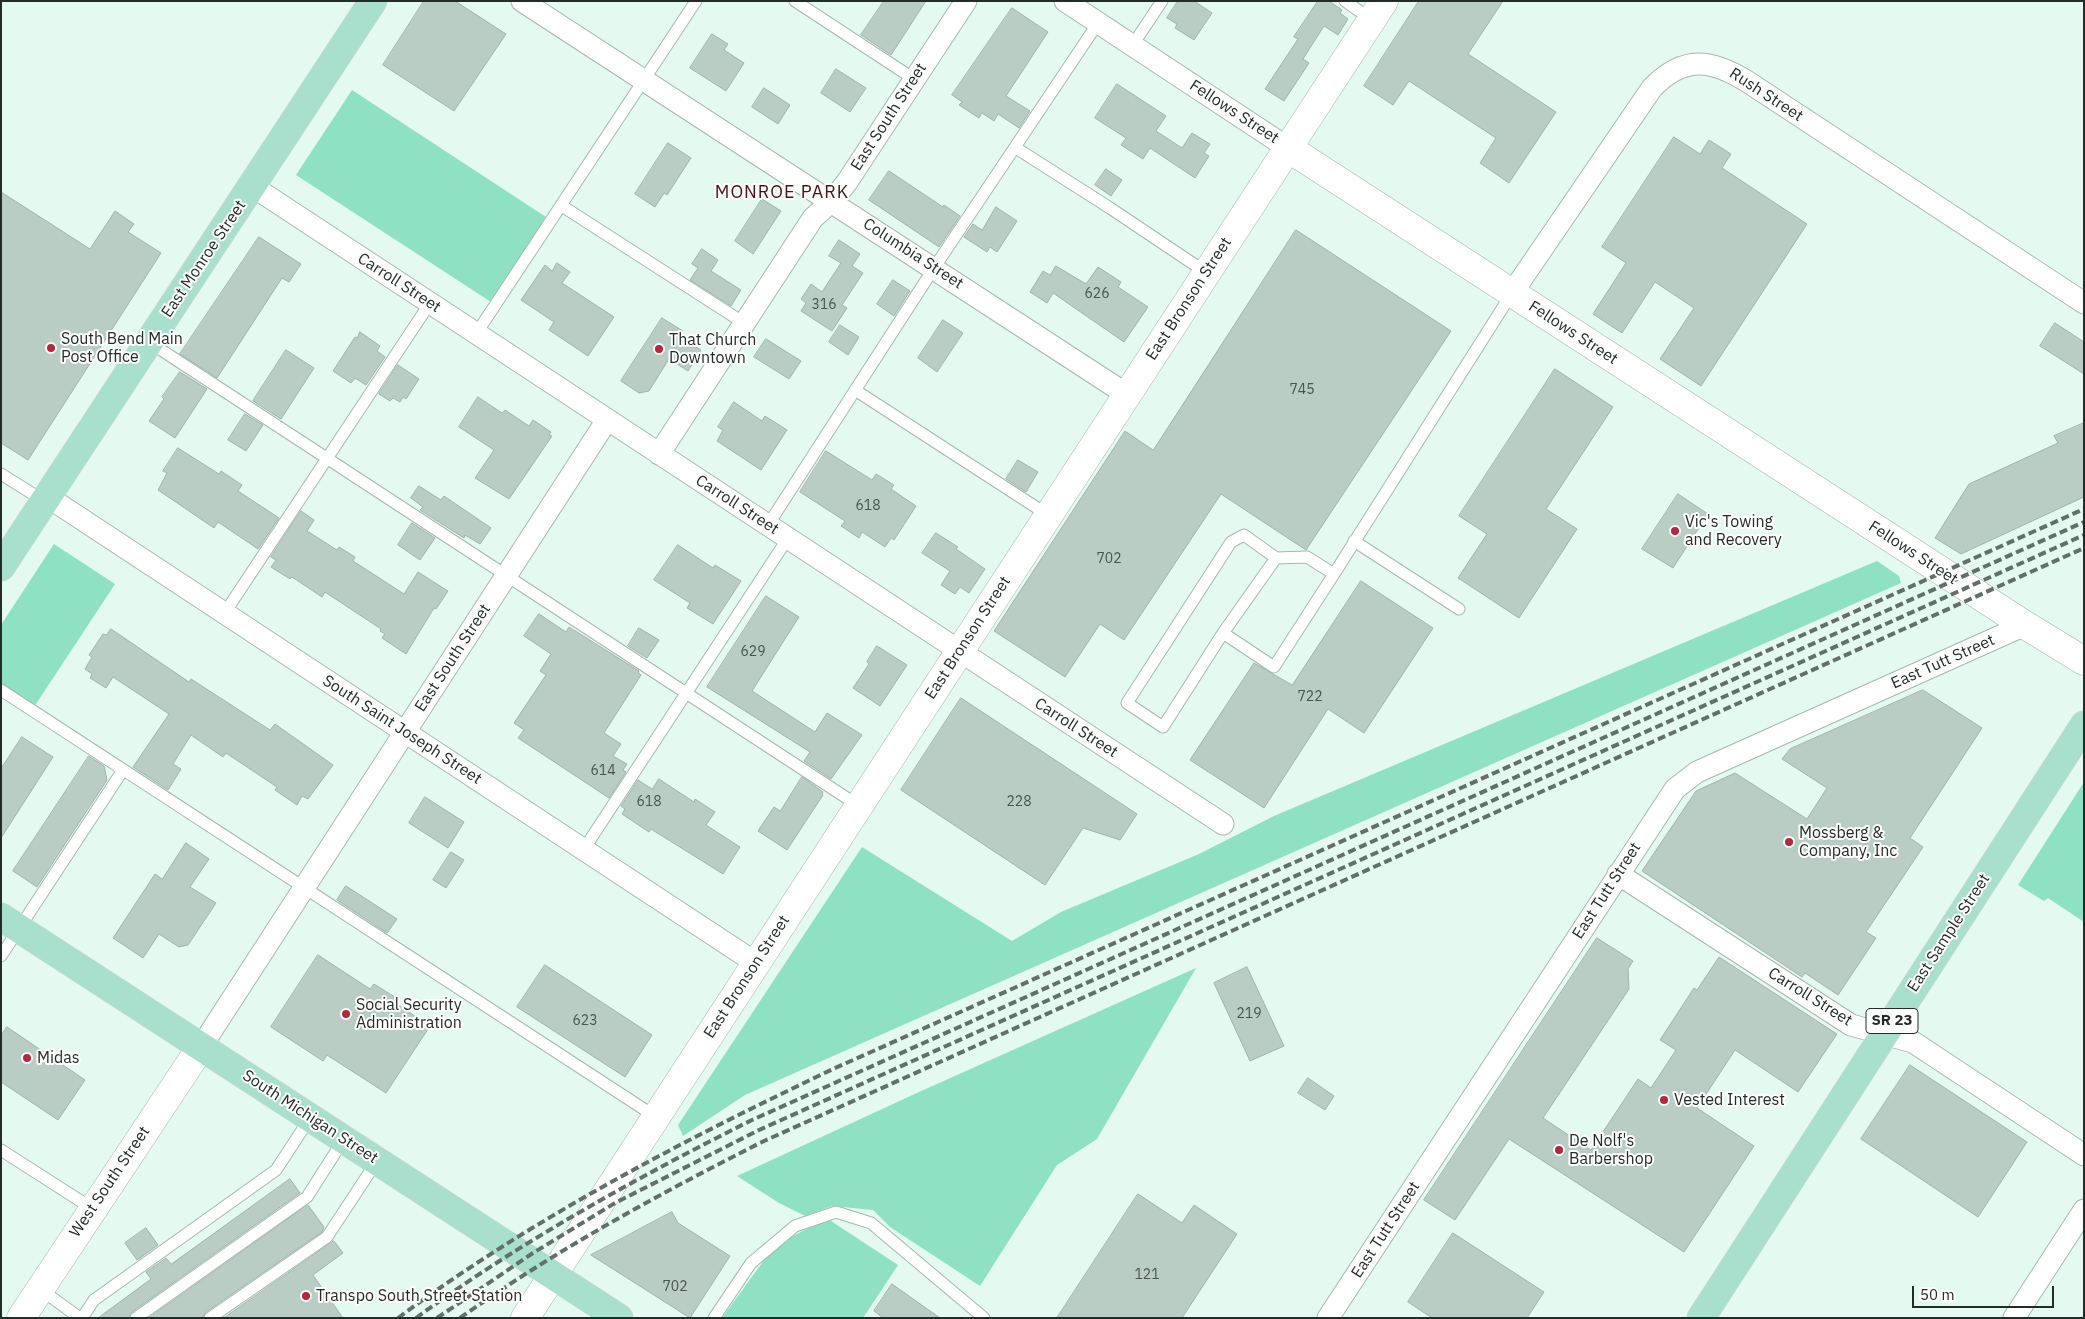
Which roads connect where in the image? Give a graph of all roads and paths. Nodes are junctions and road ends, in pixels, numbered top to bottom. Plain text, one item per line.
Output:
1 (374, 1) edge
2 (522, 1) edge
3 (696, 1) edge
4 (795, 1) edge
5 (966, 1) edge
6 (1065, 1) edge
7 (1162, 1) edge
8 (1345, 1) edge
9 (1378, 10) edge
10 (1098, 23) junction
11 (1132, 46) junction
12 (914, 79) junction
13 (643, 81) junction
14 (1016, 148) junction
15 (1288, 148) junction
16 (252, 186) junction
17 (832, 201) junction
18 (562, 206) junction
19 (934, 268) junction
20 (1207, 273) junction
21 (1512, 293) junction
22 (430, 303) junction
23 (2084, 303) edge
24 (744, 324) junction
25 (476, 334) junction
26 (149, 342) junction
27 (855, 390) junction
28 (1126, 394) junction
29 (607, 420) junction
30 (659, 454) junction
31 (326, 457) junction
32 (1, 474) edge
33 (46, 499) junction
34 (1048, 515) junction
35 (768, 525) junction
36 (788, 538) junction
37 (1354, 541) junction
38 (1276, 558) junction
39 (1, 567) edge
40 (1334, 574) junction
41 (507, 575) junction
42 (1460, 609) dead end
43 (224, 614) junction
44 (2025, 625) junction
45 (1223, 633) junction
46 (960, 651) junction
47 (2084, 661) edge
48 (1, 690) edge
49 (686, 694) junction
50 (2084, 725) edge
51 (405, 731) junction
52 (123, 770) junction
53 (859, 806) junction
54 (1223, 824) dead end
55 (584, 849) junction
56 (1618, 874) junction
57 (304, 887) junction
58 (10, 923) edge
59 (1, 956) edge
60 (756, 963) junction
61 (1884, 1034) junction
62 (201, 1046) junction
63 (656, 1117) junction
64 (310, 1118) junction
65 (344, 1139) junction
66 (1, 1150) edge
67 (2084, 1155) edge
68 (377, 1161) junction
69 (93, 1209) junction
70 (2084, 1210) edge
71 (553, 1275) junction
72 (40, 1289) junction
73 (981, 1317) edge
74 (21, 1318) edge
75 (81, 1318) edge
76 (136, 1318) edge
77 (210, 1318) edge
78 (525, 1318) edge
79 (619, 1318) edge
80 (714, 1318) edge
81 (1328, 1318) edge
82 (1702, 1318) edge
83 (2014, 1318) edge

1 - 16 main road, East Monroe Street
2 - 13 street, Columbia Street
3 - 13 lane
4 - 12 lane
5 - 12 street, East South Street
6 - 10 street, Fellows Street
7 - 11 lane
8 - 9 lane
9 - 15 street, East Bronson Street
10 - 11 street, Fellows Street
10 - 14 lane
11 - 15 street, Fellows Street
12 - 17 street, East South Street
13 - 17 street, Columbia Street
13 - 18 lane
14 - 19 lane
14 - 20 lane
15 - 20 street, East Bronson Street
15 - 21 street, Fellows Street
16 - 22 street, Carroll Street
16 - 26 main road, East Monroe Street
17 - 19 street, Columbia Street
17 - 24 street, East South Street
18 - 24 lane
18 - 25 lane
19 - 27 lane
19 - 28 street, Columbia Street
20 - 28 street, East Bronson Street
21 - 23 street, Rush Street
21 - 37 lane
21 - 44 street, Fellows Street
22 - 25 street, Carroll Street
22 - 31 lane
24 - 30 street, East South Street
25 - 29 street, Carroll Street
26 - 31 lane
26 - 33 main road, East Monroe Street
27 - 34 lane
27 - 35 lane
28 - 34 street, East Bronson Street
29 - 30 street, Carroll Street
29 - 41 street, East South Street
30 - 35 street, Carroll Street
31 - 41 lane
31 - 43 lane
32 - 33 lane
33 - 39 main road, East Monroe Street
33 - 43 street, South Saint Joseph Street
34 - 46 street, East Bronson Street
35 - 36 street, Carroll Street
36 - 46 street, Carroll Street
36 - 49 lane
37 - 40 lane
37 - 42 lane
38 - 40 lane
38 - 45 lane
38 - 45 lane
40 - 45 lane
41 - 49 lane
41 - 51 street, East South Street
43 - 51 street, South Saint Joseph Street
44 - 47 street, Fellows Street
44 - 56 street, East Tutt Street
46 - 53 street, East Bronson Street
46 - 54 street, Carroll Street
48 - 52 lane
49 - 53 lane
49 - 55 lane
50 - 61 main road, East Sample Street / SR 23
51 - 55 street, South Saint Joseph Street
51 - 57 street, East South Street
52 - 57 lane
52 - 58 lane
53 - 60 street, East Bronson Street
55 - 60 street, South Saint Joseph Street
56 - 61 street, Carroll Street
56 - 81 street, East Tutt Street
57 - 62 street, East South Street
57 - 63 lane
58 - 59 lane
58 - 62 main road, South Michigan Street
60 - 63 street, East Bronson Street
61 - 67 street, Carroll Street
61 - 82 main road, East Sample Street / SR 23
62 - 64 main road, South Michigan Street
62 - 69 street, West South Street
63 - 71 street, East Bronson Street
64 - 65 main road, South Michigan Street
64 - 75 lane
65 - 68 main road, South Michigan Street
65 - 76 lane
66 - 69 lane
68 - 71 main road, South Michigan Street
68 - 77 lane
69 - 72 street, West South Street
70 - 83 street
71 - 78 street, East Bronson Street
71 - 79 main road, South Michigan Street
72 - 74 street, West South Street
72 - 75 lane
73 - 80 lane

